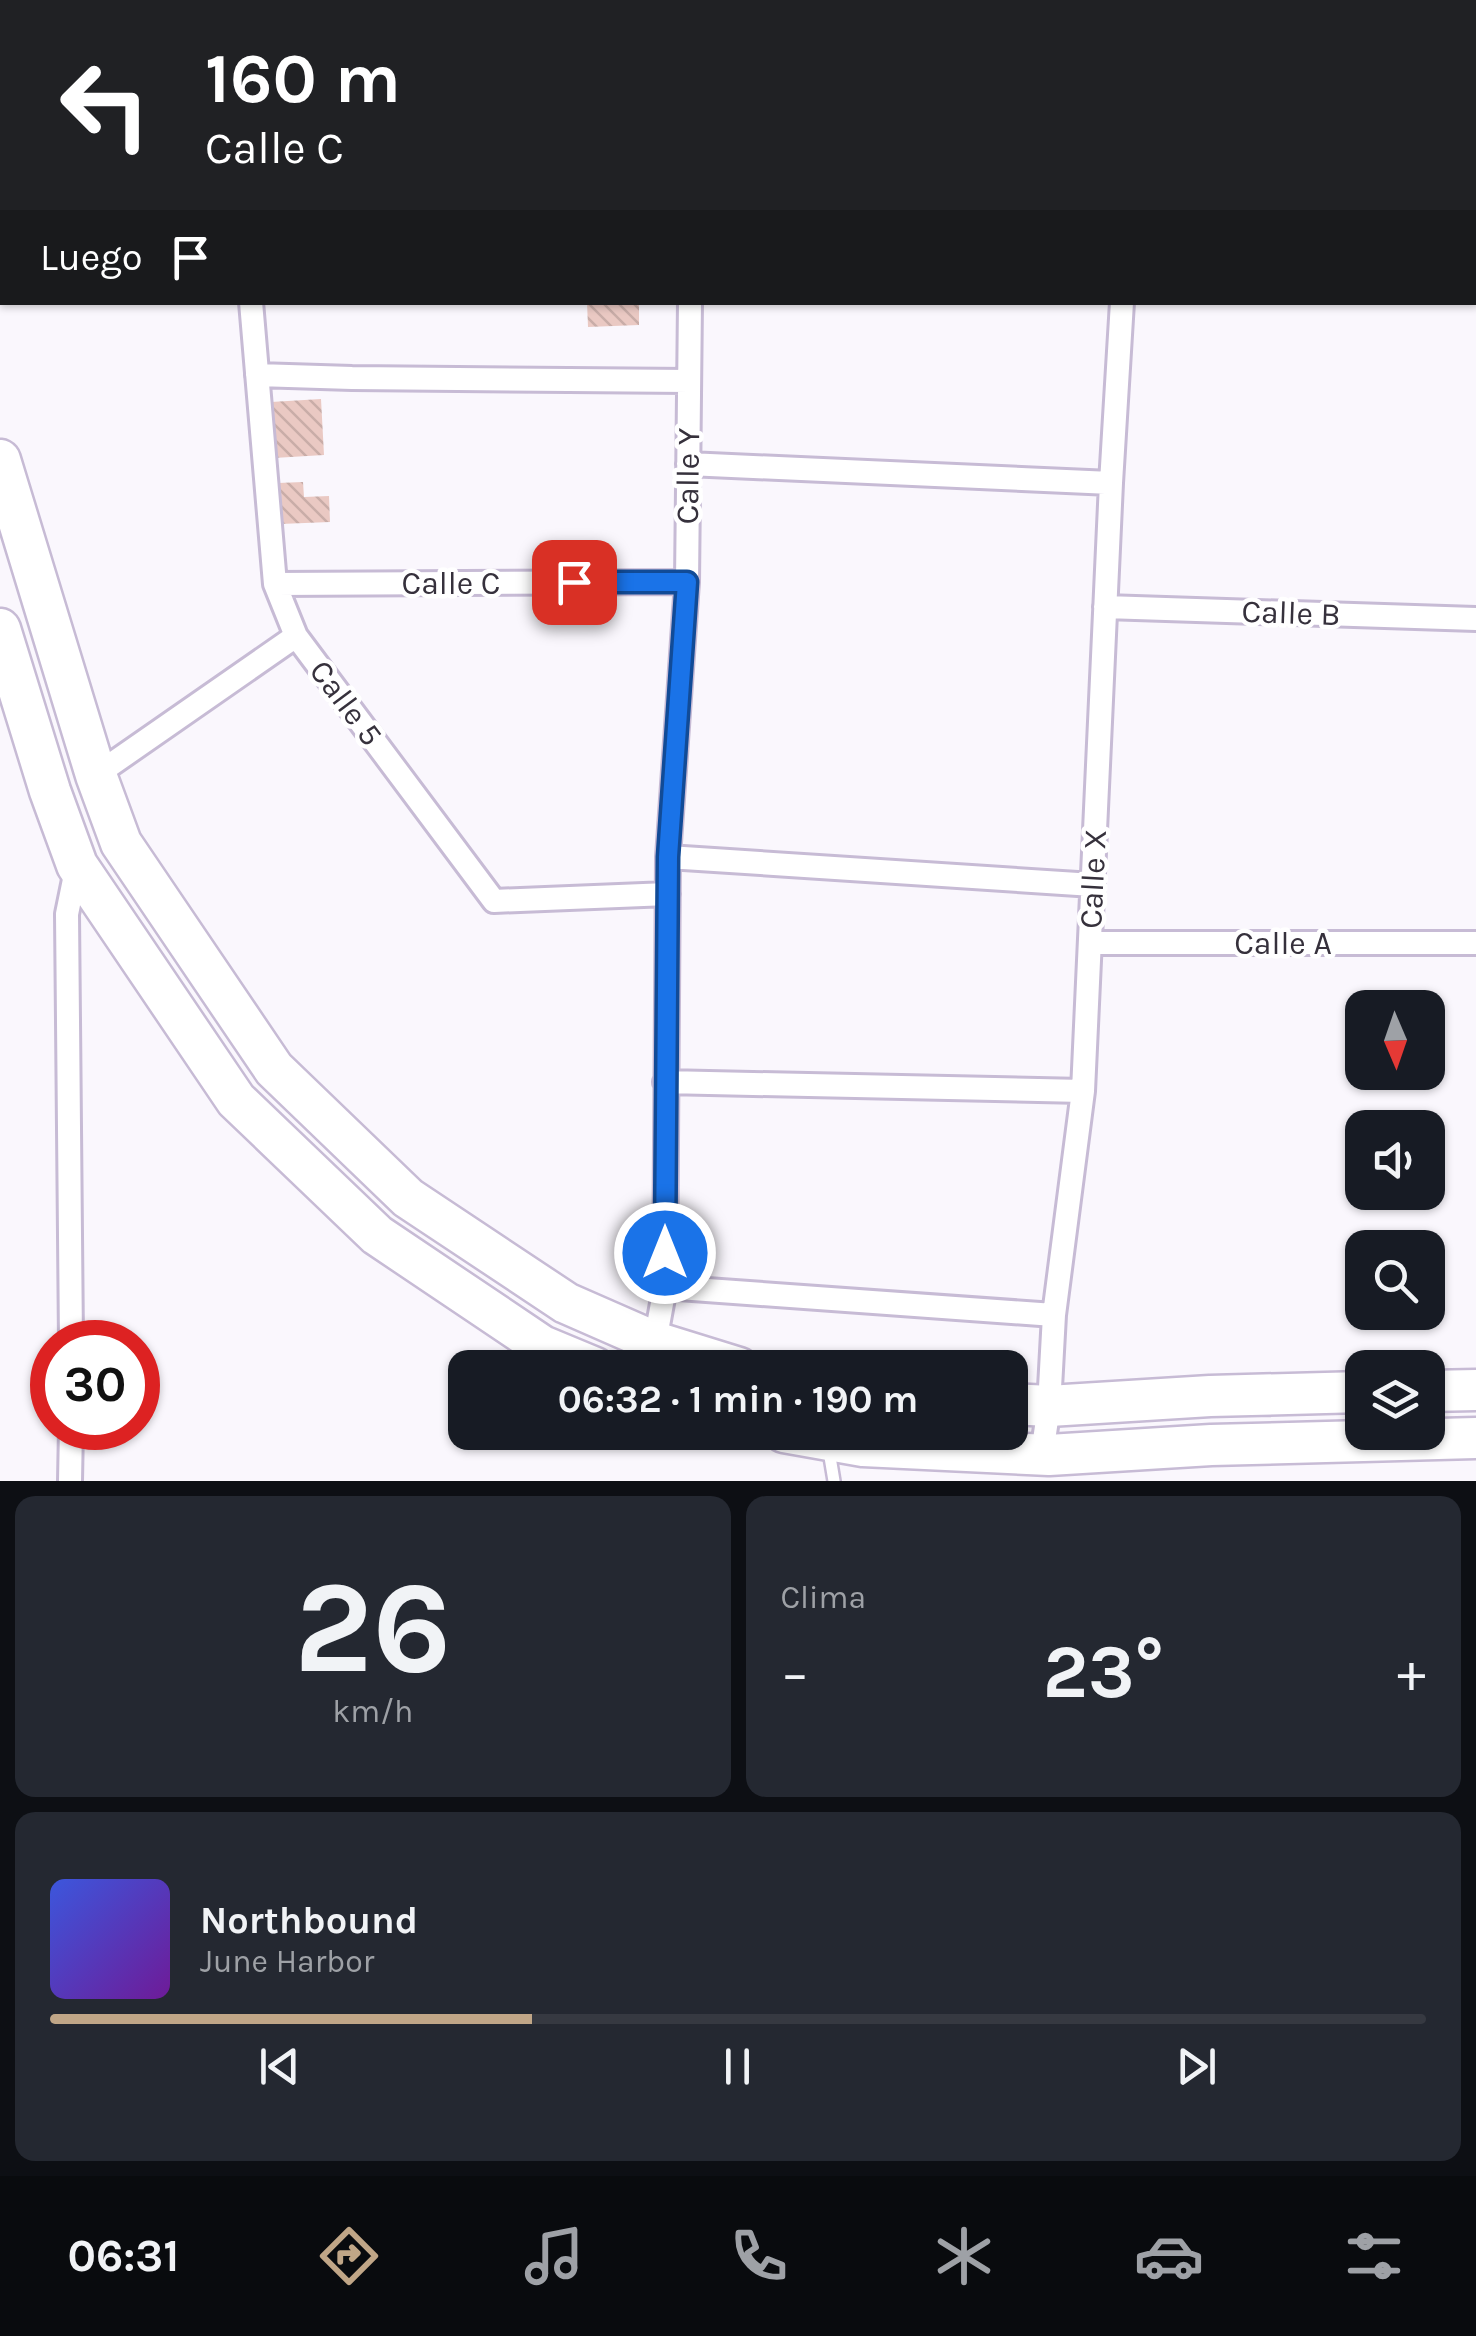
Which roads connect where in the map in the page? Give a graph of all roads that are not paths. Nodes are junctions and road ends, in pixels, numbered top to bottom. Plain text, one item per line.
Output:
1 (251, 305) edge
2 (690, 305) edge
3 (1122, 305) edge
4 (257, 375) junction
5 (689, 381) junction
6 (0, 460) edge
7 (688, 464) junction
8 (1111, 483) junction
9 (687, 582) junction
10 (275, 584) junction
11 (1105, 607) junction
12 (1476, 620) edge
13 (0, 629) edge
14 (296, 636) junction
15 (96, 775) junction
16 (668, 857) junction
17 (77, 865) junction
18 (1093, 885) junction
19 (668, 894) junction
20 (1090, 943) junction
21 (1476, 943) edge
22 (665, 1082) junction
23 (1083, 1091) junction
24 (665, 1287) junction
25 (1054, 1315) junction
26 (71, 1320) edge
27 (552, 1350) edge
28 (643, 1350) edge
29 (652, 1350) edge
30 (1476, 1390) edge
31 (1445, 1391) edge
32 (1345, 1392) edge
33 (1029, 1405) edge
34 (1476, 1438) edge
35 (70, 1450) edge
36 (829, 1450) edge
37 (952, 1450) edge
38 (1042, 1454) junction
39 (70, 1481) edge
40 (834, 1481) edge

1 - 4 street, Calle 5
2 - 5 street, Calle Y
3 - 8 street, Calle X
4 - 5 street
4 - 10 street, Calle 5
5 - 7 street, Calle Y
6 - 15 highway
7 - 8 street
7 - 9 street, Calle Y
8 - 11 street, Calle X
9 - 10 street, Calle C
9 - 16 street, Calle Y
10 - 14 street, Calle 5
11 - 12 street, Calle B
11 - 18 street, Calle X
13 - 17 highway
14 - 15 street
14 - 19 street, Calle 5
15 - 28 highway
16 - 18 street
16 - 19 street, Calle Y
17 - 26 street
17 - 27 highway
18 - 20 street, Calle X
19 - 22 street, Calle Y
20 - 21 street, Calle A
20 - 23 street, Calle X
22 - 23 street
22 - 24 street, Calle Y
23 - 25 street, Calle X
24 - 25 street
24 - 29 street, Calle Y
25 - 33 street, Calle X
30 - 31 highway
32 - 33 highway
33 - 38 street, Calle X
34 - 38 highway
35 - 39 street
36 - 40 lane
37 - 38 highway

